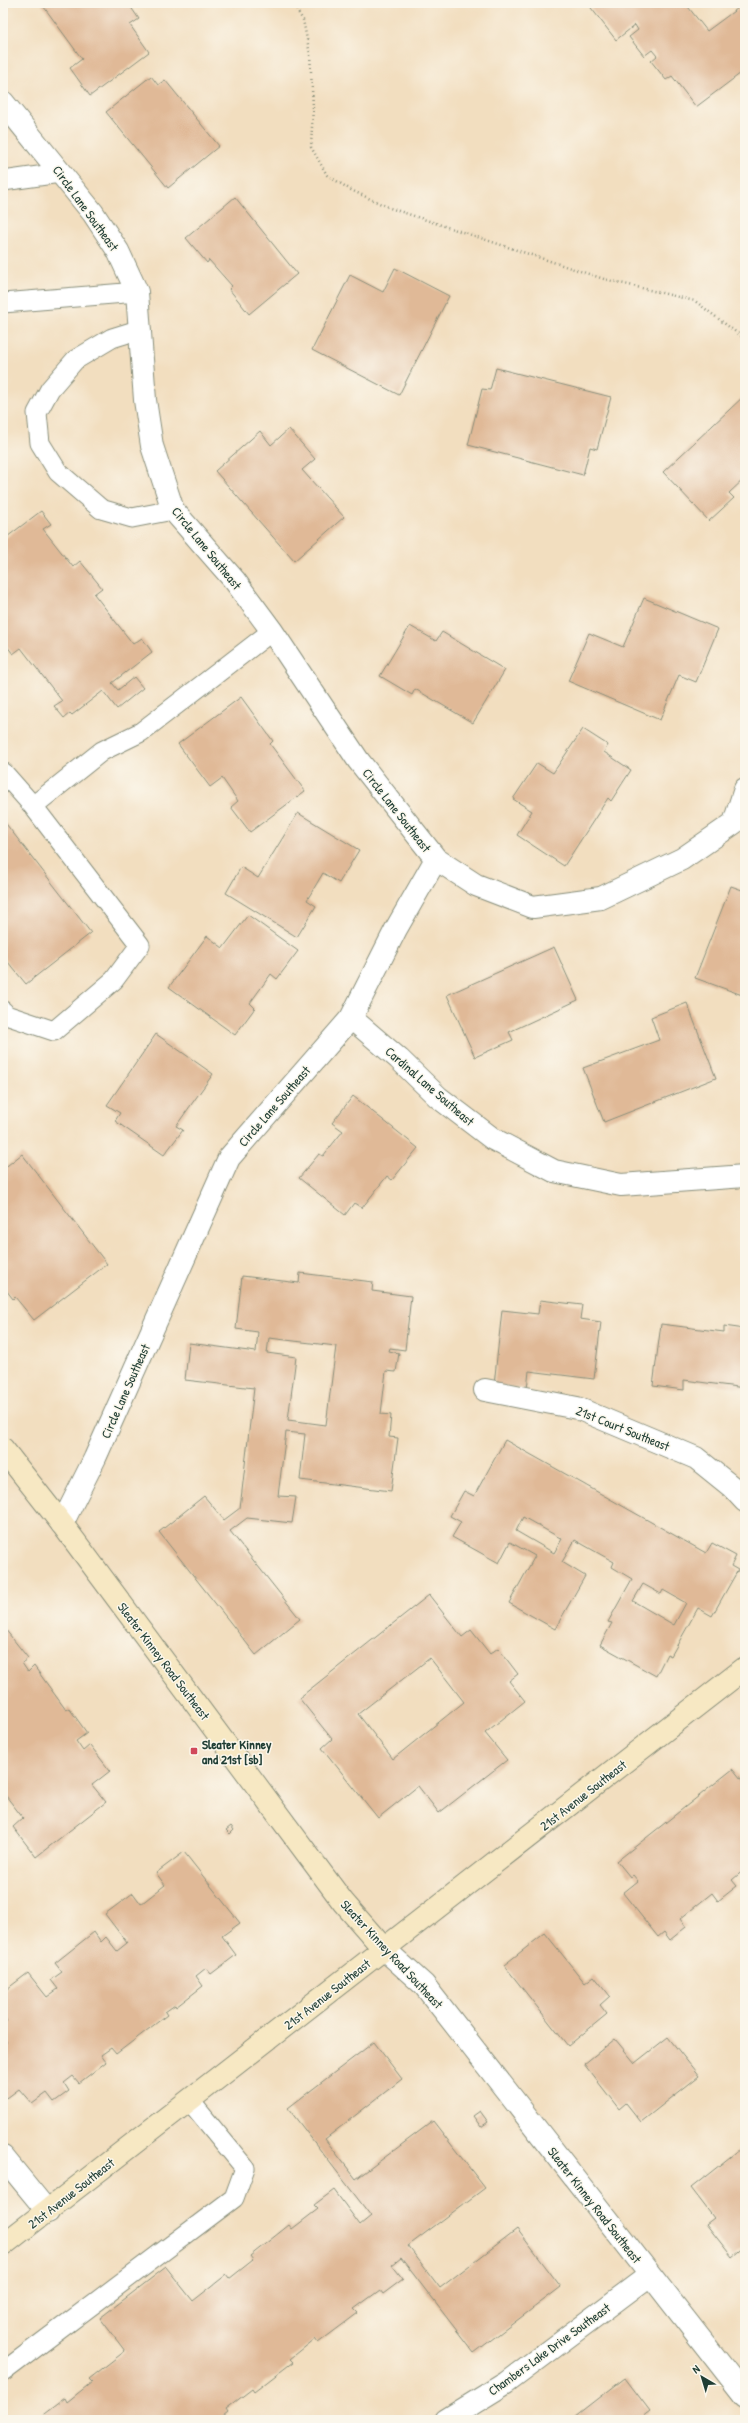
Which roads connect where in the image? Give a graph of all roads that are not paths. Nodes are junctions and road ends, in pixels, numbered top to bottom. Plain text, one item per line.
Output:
1 (3, 102) edge
2 (60, 172) junction
3 (3, 181) edge
4 (137, 292) junction
5 (3, 303) edge
6 (141, 329) junction
7 (173, 510) junction
8 (272, 631) junction
9 (3, 772) edge
10 (745, 789) edge
11 (33, 806) junction
12 (436, 859) junction
13 (3, 1011) edge
14 (351, 1018) junction
15 (745, 1176) edge
16 (485, 1390) dead end
17 (3, 1449) edge
18 (745, 1501) edge
19 (62, 1524) junction
20 (745, 1668) edge
21 (384, 1950) junction
22 (190, 2101) junction
23 (3, 2157) edge
24 (48, 2212) junction
25 (3, 2245) edge
26 (650, 2275) junction
27 (3, 2372) edge
28 (745, 2396) edge
29 (446, 2420) edge

1 - 2 street, Circle Lane Southeast
2 - 3 lane
2 - 4 street, Circle Lane Southeast
4 - 5 lane
4 - 6 street, Circle Lane Southeast
6 - 7 street, Circle Lane Southeast
6 - 7 lane
7 - 8 street, Circle Lane Southeast
8 - 11 lane
8 - 12 street, Circle Lane Southeast
9 - 11 lane
10 - 12 street
11 - 13 lane
12 - 14 street, Circle Lane Southeast
14 - 15 street, Cardinal Lane Southeast
14 - 19 street, Circle Lane Southeast
16 - 18 street, 21st Court Southeast
17 - 19 street, Sleater Kinney Road Southeast
19 - 21 street, Sleater Kinney Road Southeast
20 - 21 street, 21st Avenue Southeast
21 - 22 street, 21st Avenue Southeast
21 - 26 street, Sleater Kinney Road Southeast
22 - 24 street, 21st Avenue Southeast
22 - 27 lane
23 - 24 street
24 - 25 street, 21st Avenue Southeast
26 - 28 street, Sleater Kinney Road Southeast
26 - 29 street, Chambers Lake Drive Southeast

